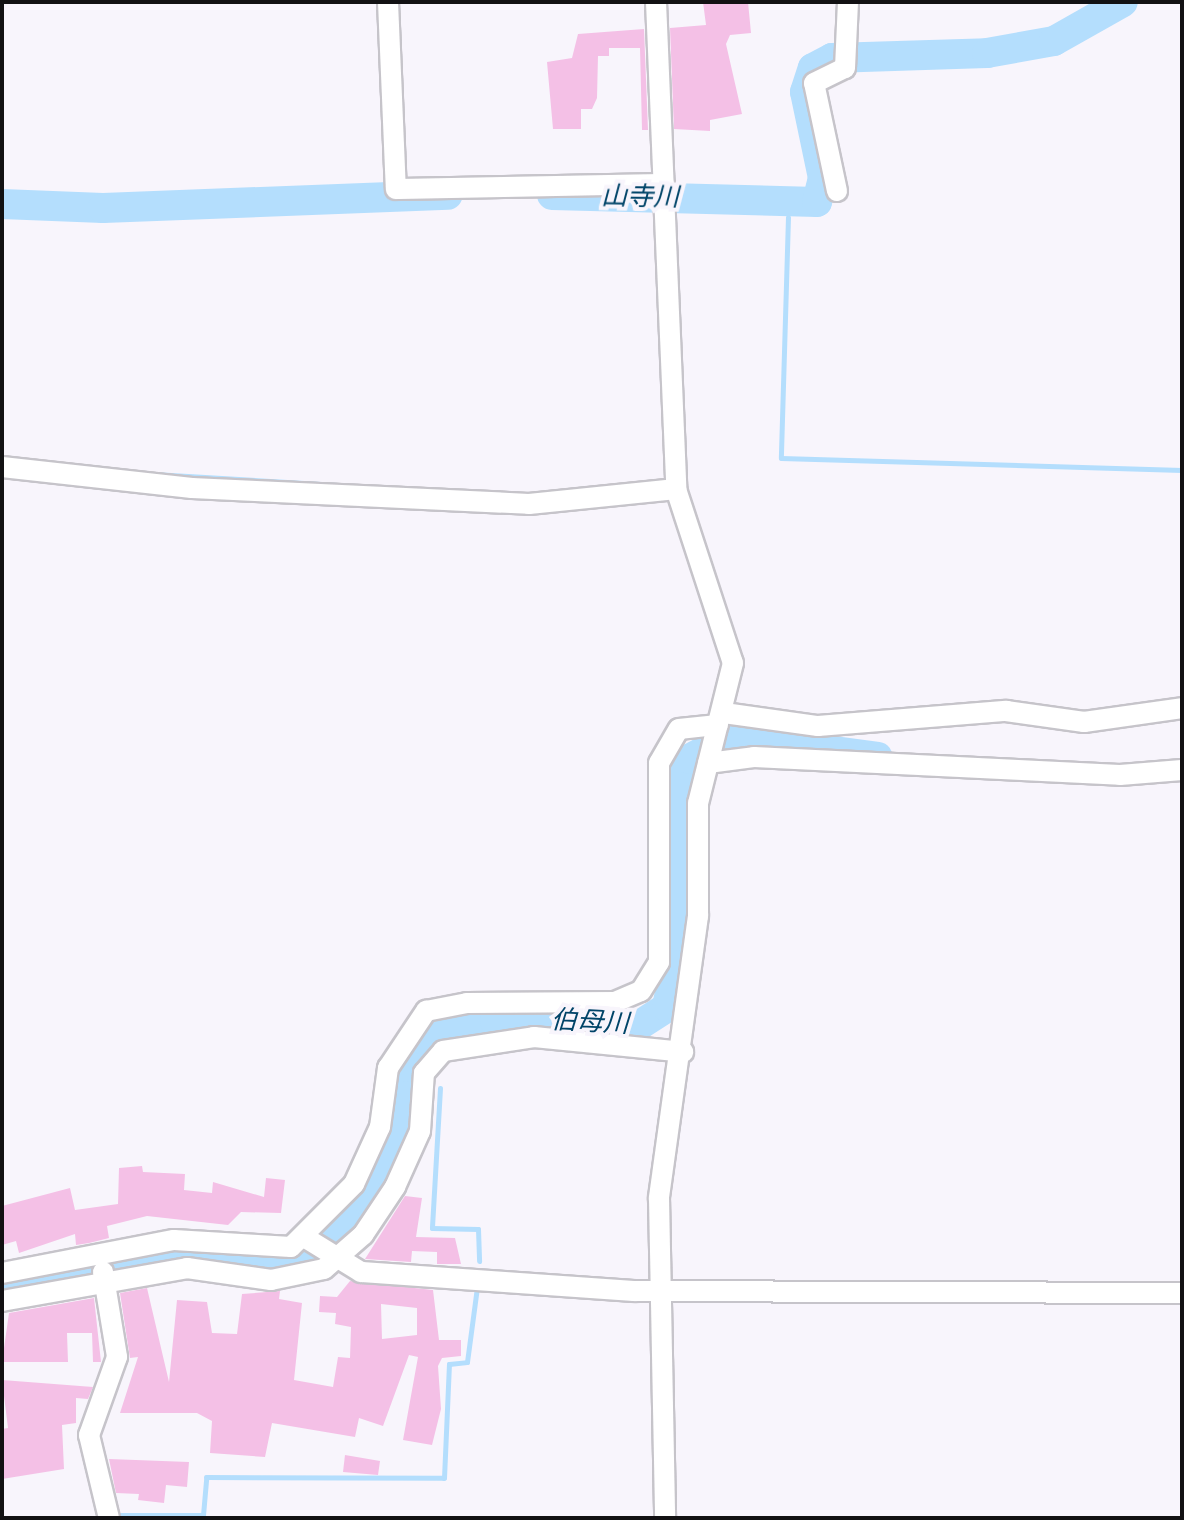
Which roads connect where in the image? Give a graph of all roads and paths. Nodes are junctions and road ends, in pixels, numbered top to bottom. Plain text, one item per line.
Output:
1 (388, 2) edge
2 (656, 2) edge
3 (848, 2) edge
4 (664, 184) junction
5 (837, 191) dead end
6 (2, 467) edge
7 (676, 489) junction
8 (1182, 708) edge
9 (721, 719) junction
10 (708, 763) junction
11 (1182, 770) edge
12 (683, 1052) junction
13 (320, 1250) junction
14 (98, 1256) junction
15 (5, 1269) edge
16 (107, 1285) junction
17 (663, 1292) junction
18 (1182, 1293) edge
19 (2, 1301) edge
20 (109, 1518) edge
21 (665, 1518) edge

1 - 4 street
2 - 4 street
3 - 5 street
4 - 7 street
6 - 7 street
7 - 9 street
8 - 9 street
9 - 10 street
9 - 13 street
10 - 11 street
10 - 12 street
12 - 13 street
12 - 17 street
13 - 14 street
13 - 16 street
13 - 17 street
14 - 15 street
14 - 16 street
16 - 19 street
16 - 20 street
17 - 18 street
17 - 21 street

